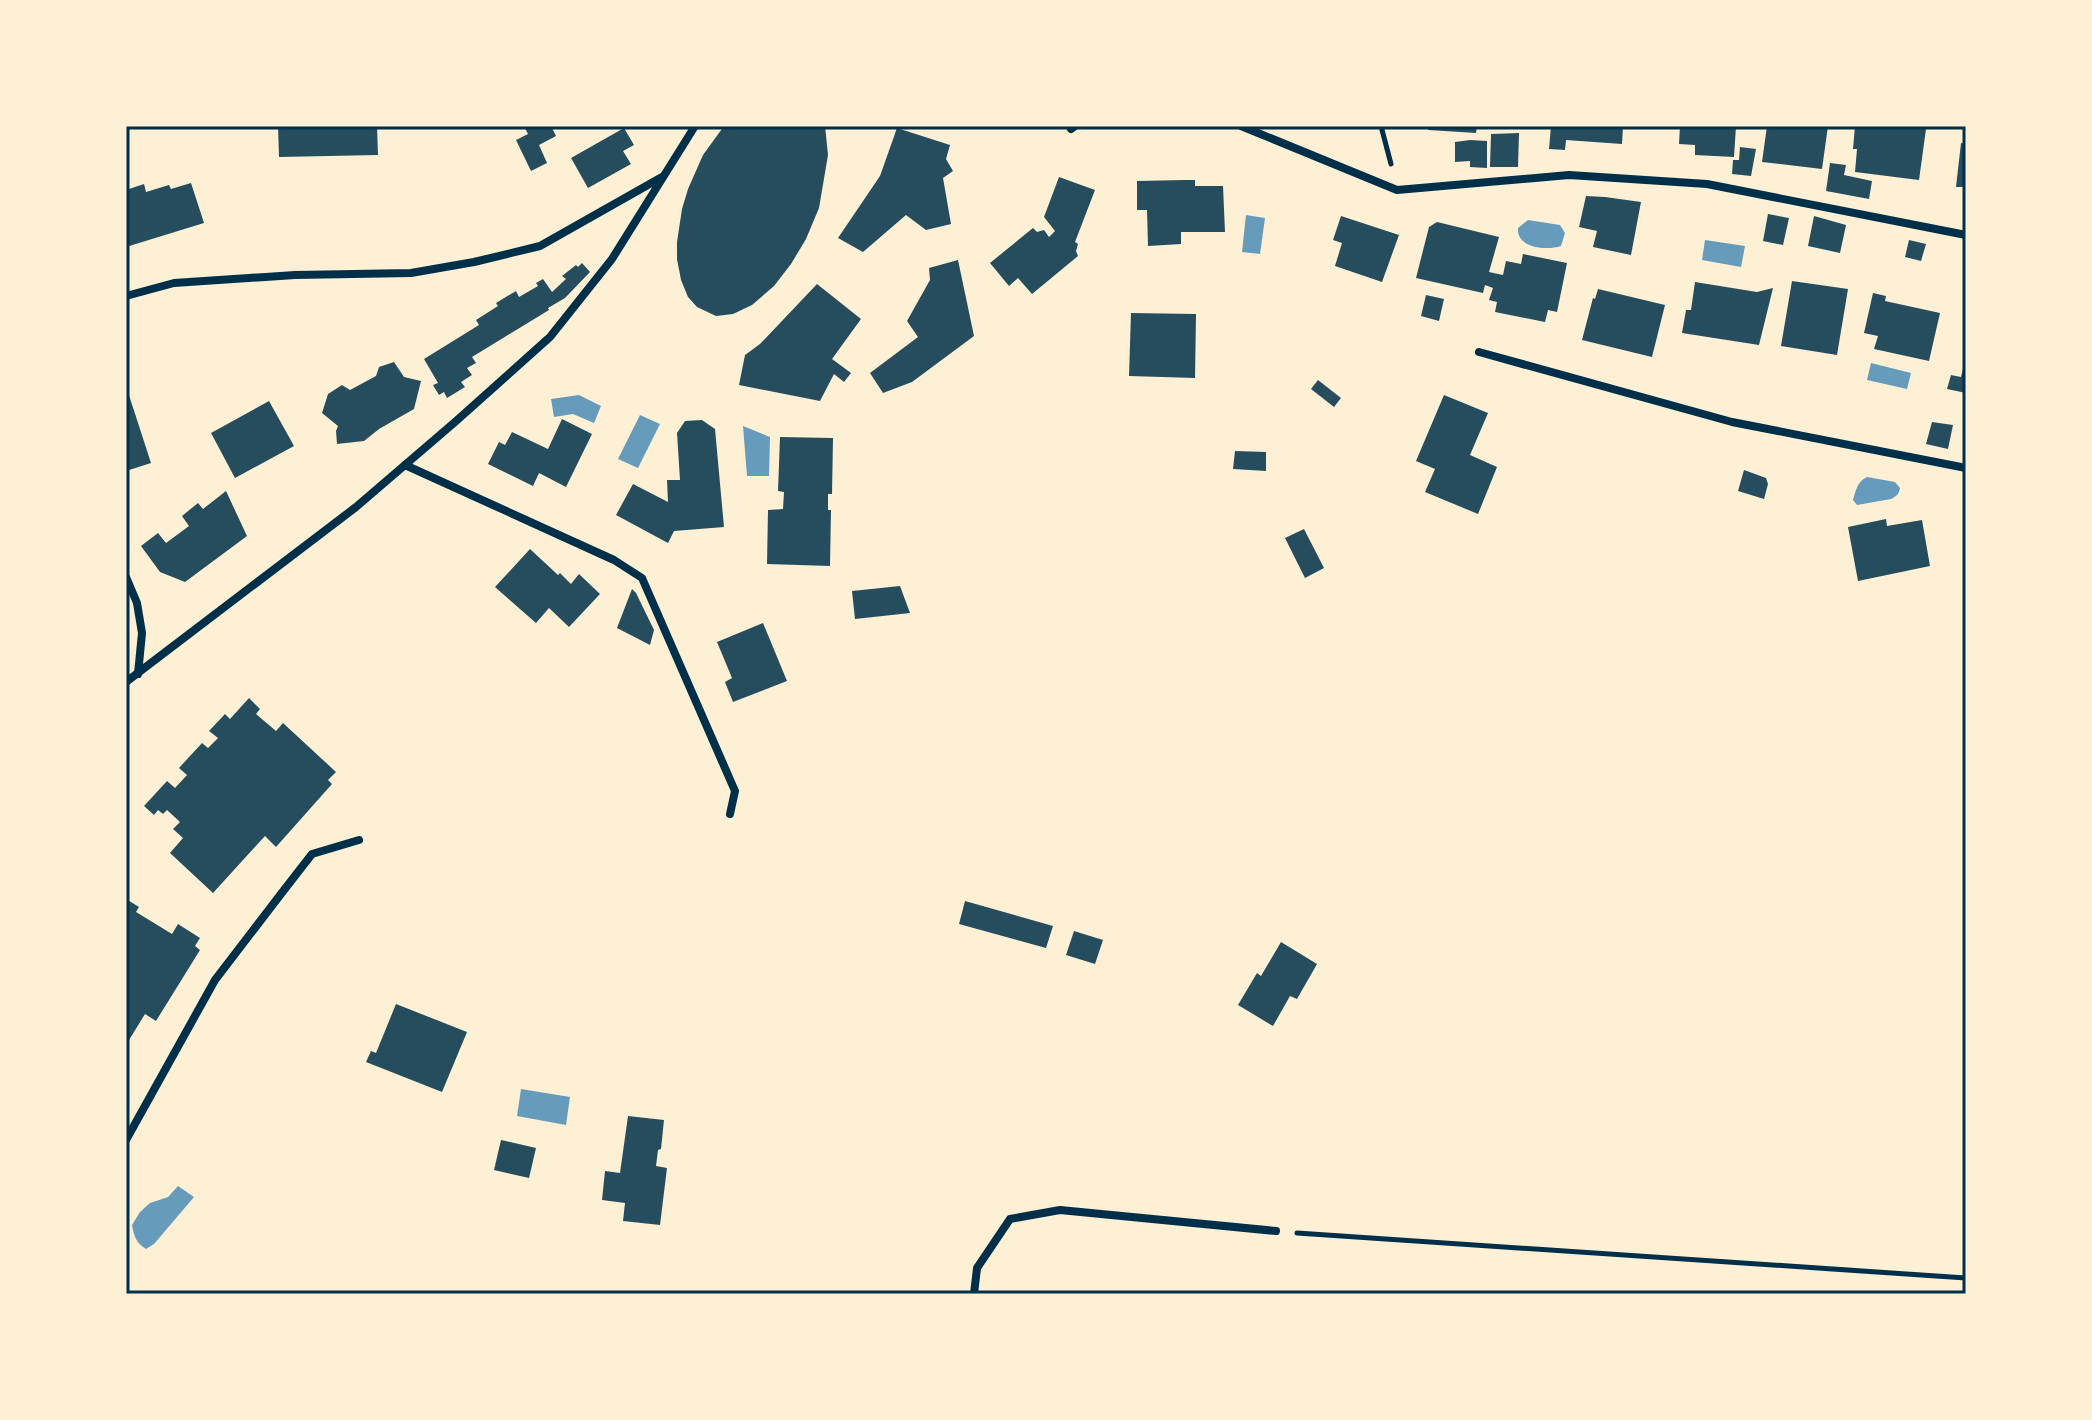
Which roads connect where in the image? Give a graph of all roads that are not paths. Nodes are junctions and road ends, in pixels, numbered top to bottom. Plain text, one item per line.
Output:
1 (695, 126) edge
2 (1241, 126) edge
3 (667, 175) junction
4 (1966, 235) edge
5 (126, 296) edge
6 (1479, 352) dead end
7 (405, 465) junction
8 (1966, 468) edge
9 (126, 577) edge
10 (138, 674) junction
11 (126, 682) edge
12 (730, 814) dead end
13 (359, 840) dead end
14 (126, 1140) edge
15 (1276, 1231) road end
16 (974, 1294) edge

1 - 3 street
2 - 4 street
3 - 5 street
3 - 7 street
6 - 8 street
7 - 10 street
7 - 12 street
9 - 10 street
10 - 11 street
13 - 14 street
15 - 16 street

